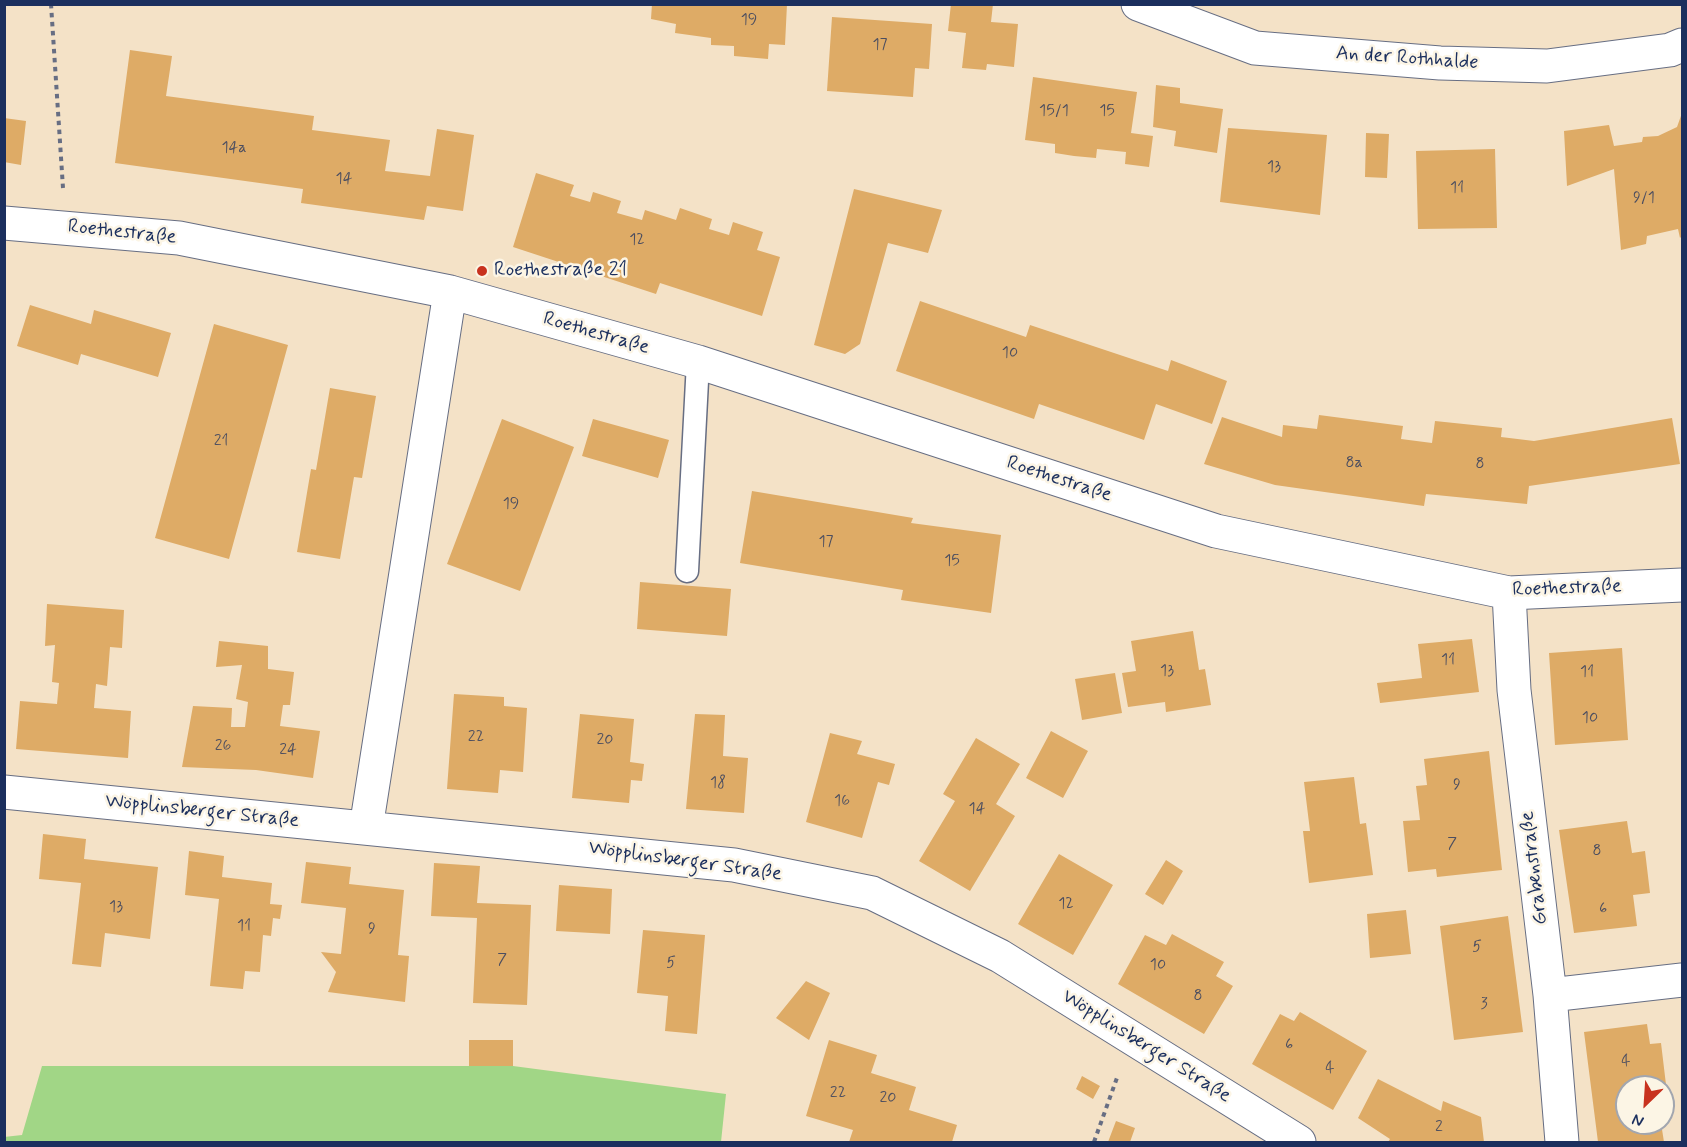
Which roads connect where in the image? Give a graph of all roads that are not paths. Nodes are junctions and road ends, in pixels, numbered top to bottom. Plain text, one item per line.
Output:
1 (1138, 4) edge
2 (1683, 45) edge
3 (4, 223) edge
4 (450, 292) junction
5 (698, 362) junction
6 (687, 571) dead end
7 (1683, 585) edge
8 (1509, 593) junction
9 (4, 792) edge
10 (366, 828) junction
11 (1683, 980) edge
12 (1550, 995) junction
13 (1299, 1143) edge
14 (1562, 1143) edge

1 - 2 street, An der Rothhalde
3 - 4 street, Roethestraße
4 - 5 street, Roethestraße
4 - 10 street
5 - 6 lane
5 - 8 street, Roethestraße
7 - 8 street, Roethestraße
8 - 12 street, Grabenstraße
9 - 10 street, Wöpplinsberger Straße
10 - 13 street, Wöpplinsberger Straße
11 - 12 street
12 - 14 street, Grabenstraße

